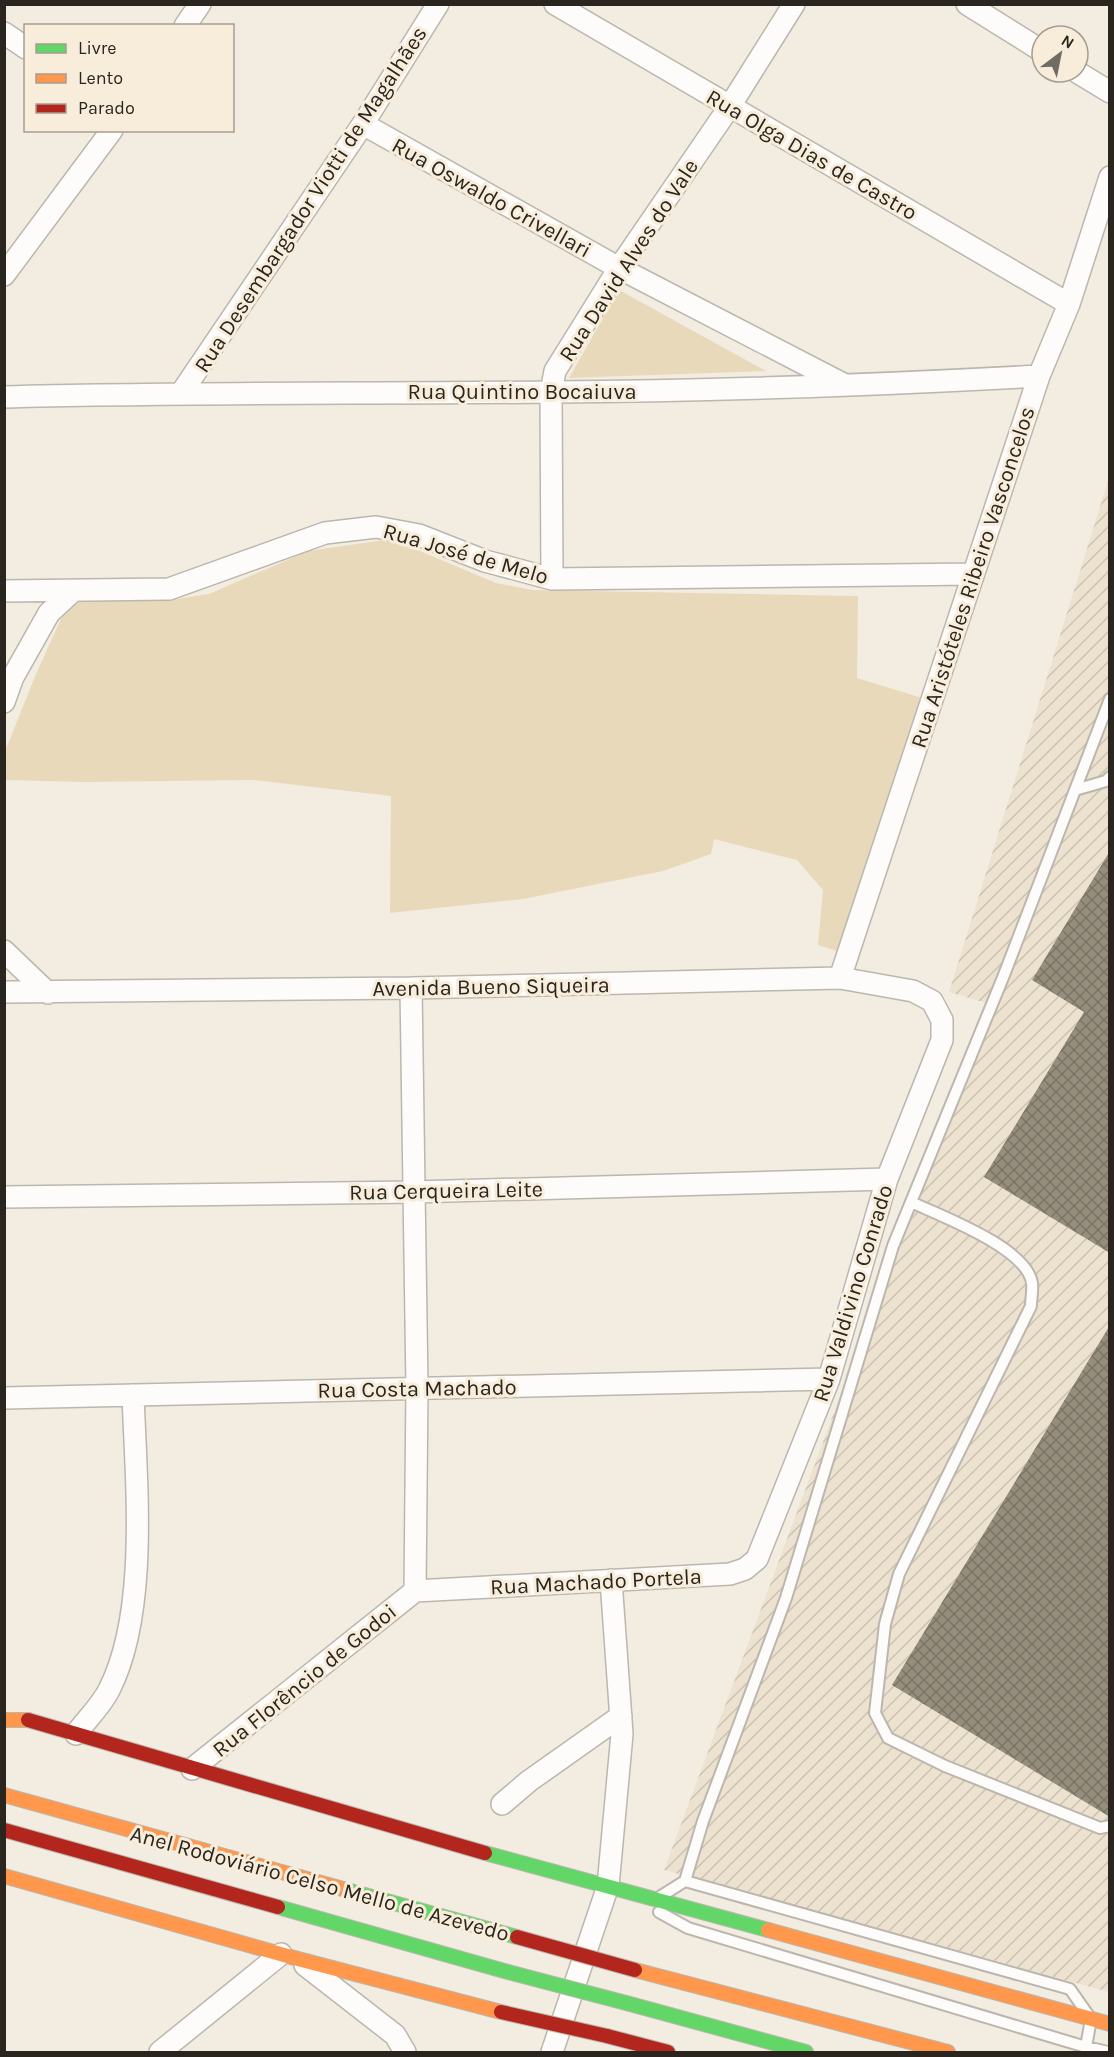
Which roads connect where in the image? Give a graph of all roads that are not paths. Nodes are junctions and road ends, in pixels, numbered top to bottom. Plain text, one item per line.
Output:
1 (200, 4) edge
2 (438, 4) edge
3 (555, 4) edge
4 (794, 4) edge
5 (967, 4) edge
6 (186, 24) edge
7 (4, 33) edge
8 (1030, 43) edge
9 (24, 47) edge
10 (1090, 80) edge
11 (1110, 92) edge
12 (730, 106) junction
13 (363, 124) junction
14 (111, 132) edge
15 (1110, 177) edge
16 (619, 268) junction
17 (4, 275) edge
18 (1069, 304) junction
19 (1039, 376) junction
20 (846, 386) junction
21 (182, 392) junction
22 (551, 392) junction
23 (4, 397) edge
24 (973, 574) junction
25 (552, 579) junction
26 (74, 590) junction
27 (4, 591) edge
28 (1110, 699) edge
29 (4, 702) edge
30 (1110, 777) edge
31 (1075, 789) junction
32 (4, 951) edge
33 (840, 978) junction
34 (411, 988) junction
35 (4, 992) edge
36 (48, 993) junction
37 (942, 1040) joint
38 (887, 1179) junction
39 (414, 1192) junction
40 (4, 1197) edge
41 (911, 1202) junction
42 (829, 1379) junction
43 (417, 1388) junction
44 (133, 1395) junction
45 (4, 1398) edge
46 (764, 1546) joint
47 (611, 1580) junction
48 (415, 1591) junction
49 (4, 1713) edge
50 (621, 1716) junction
51 (4, 1720) edge
52 (28, 1720) junction
53 (76, 1734) junction
54 (192, 1769) junction
55 (4, 1796) edge
56 (502, 1804) dead end
57 (1110, 1826) edge
58 (4, 1830) edge
59 (4, 1876) edge
60 (685, 1881) junction
61 (608, 1886) junction
62 (657, 1900) junction
63 (290, 1956) junction
64 (1091, 2019) junction
65 (1110, 2024) edge
66 (1086, 2047) junction
67 (159, 2052) edge
68 (405, 2052) edge
69 (552, 2052) edge
70 (668, 2052) edge
71 (806, 2052) edge
72 (948, 2052) edge
73 (1107, 2052) edge

1 - 6 street
2 - 13 street, Rua Desembargador Viotti de Magalhães
3 - 12 street, Rua Olga Dias de Castro
4 - 12 street, Rua David Alves do Vale
5 - 8 street
7 - 9 street
10 - 11 street
12 - 16 street, Rua David Alves do Vale
12 - 18 street, Rua Olga Dias de Castro
13 - 16 street, Rua Oswaldo Crivellari
13 - 21 street, Rua Desembargador Viotti de Magalhães
14 - 17 street
15 - 18 street, Rua Aristóteles Ribeiro Vasconcelos
16 - 20 street, Rua Oswaldo Crivellari
16 - 22 street, Rua David Alves do Vale
18 - 19 street, Rua Aristóteles Ribeiro Vasconcelos
19 - 20 street, Rua Quintino Bocaiuva
19 - 24 street, Rua Aristóteles Ribeiro Vasconcelos
20 - 22 street, Rua Quintino Bocaiuva
21 - 22 street, Rua Quintino Bocaiuva
21 - 23 street, Rua Quintino Bocaiuva
22 - 25 street, Rua David Alves do Vale
24 - 25 street, Rua José de Melo
24 - 33 street, Rua Aristóteles Ribeiro Vasconcelos
25 - 26 street, Rua José de Melo
26 - 27 street, Rua José de Melo
26 - 29 street
28 - 31 lane
30 - 31 lane
31 - 41 lane
32 - 36 street
33 - 34 street, Avenida Bueno Siqueira
33 - 37 street, Avenida Bueno Siqueira
34 - 36 street, Avenida Bueno Siqueira
34 - 39 street
35 - 36 street, Avenida Bueno Siqueira
37 - 38 street, Rua Valdivino Conrado
38 - 39 street, Rua Cerqueira Leite
38 - 42 street, Rua Valdivino Conrado
39 - 40 street, Rua Cerqueira Leite
39 - 43 street
41 - 57 lane
41 - 60 lane
42 - 43 street, Rua Costa Machado
42 - 46 street, Rua Valdivino Conrado
43 - 44 street, Rua Costa Machado
43 - 48 street
44 - 45 street, Rua Costa Machado
44 - 53 street
46 - 47 street, Rua Machado Portela
47 - 48 street, Rua Machado Portela
47 - 50 street
48 - 54 street, Rua Florêncio de Godoi
49 - 52 street
50 - 56 street
50 - 61 street
51 - 52 main road
52 - 53 main road
53 - 54 main road
54 - 61 main road
55 - 72 main road, Anel Rodoviário Celso Mello de Azevedo, bridge
58 - 71 main road, Anel Rodoviário Celso Mello de Azevedo, bridge
59 - 63 main road
60 - 62 lane
60 - 64 lane
61 - 62 main road
61 - 66 lane
61 - 69 street
62 - 64 main road
63 - 67 street
63 - 68 street
63 - 70 main road, bridge
64 - 65 main road
64 - 66 lane
66 - 73 lane

